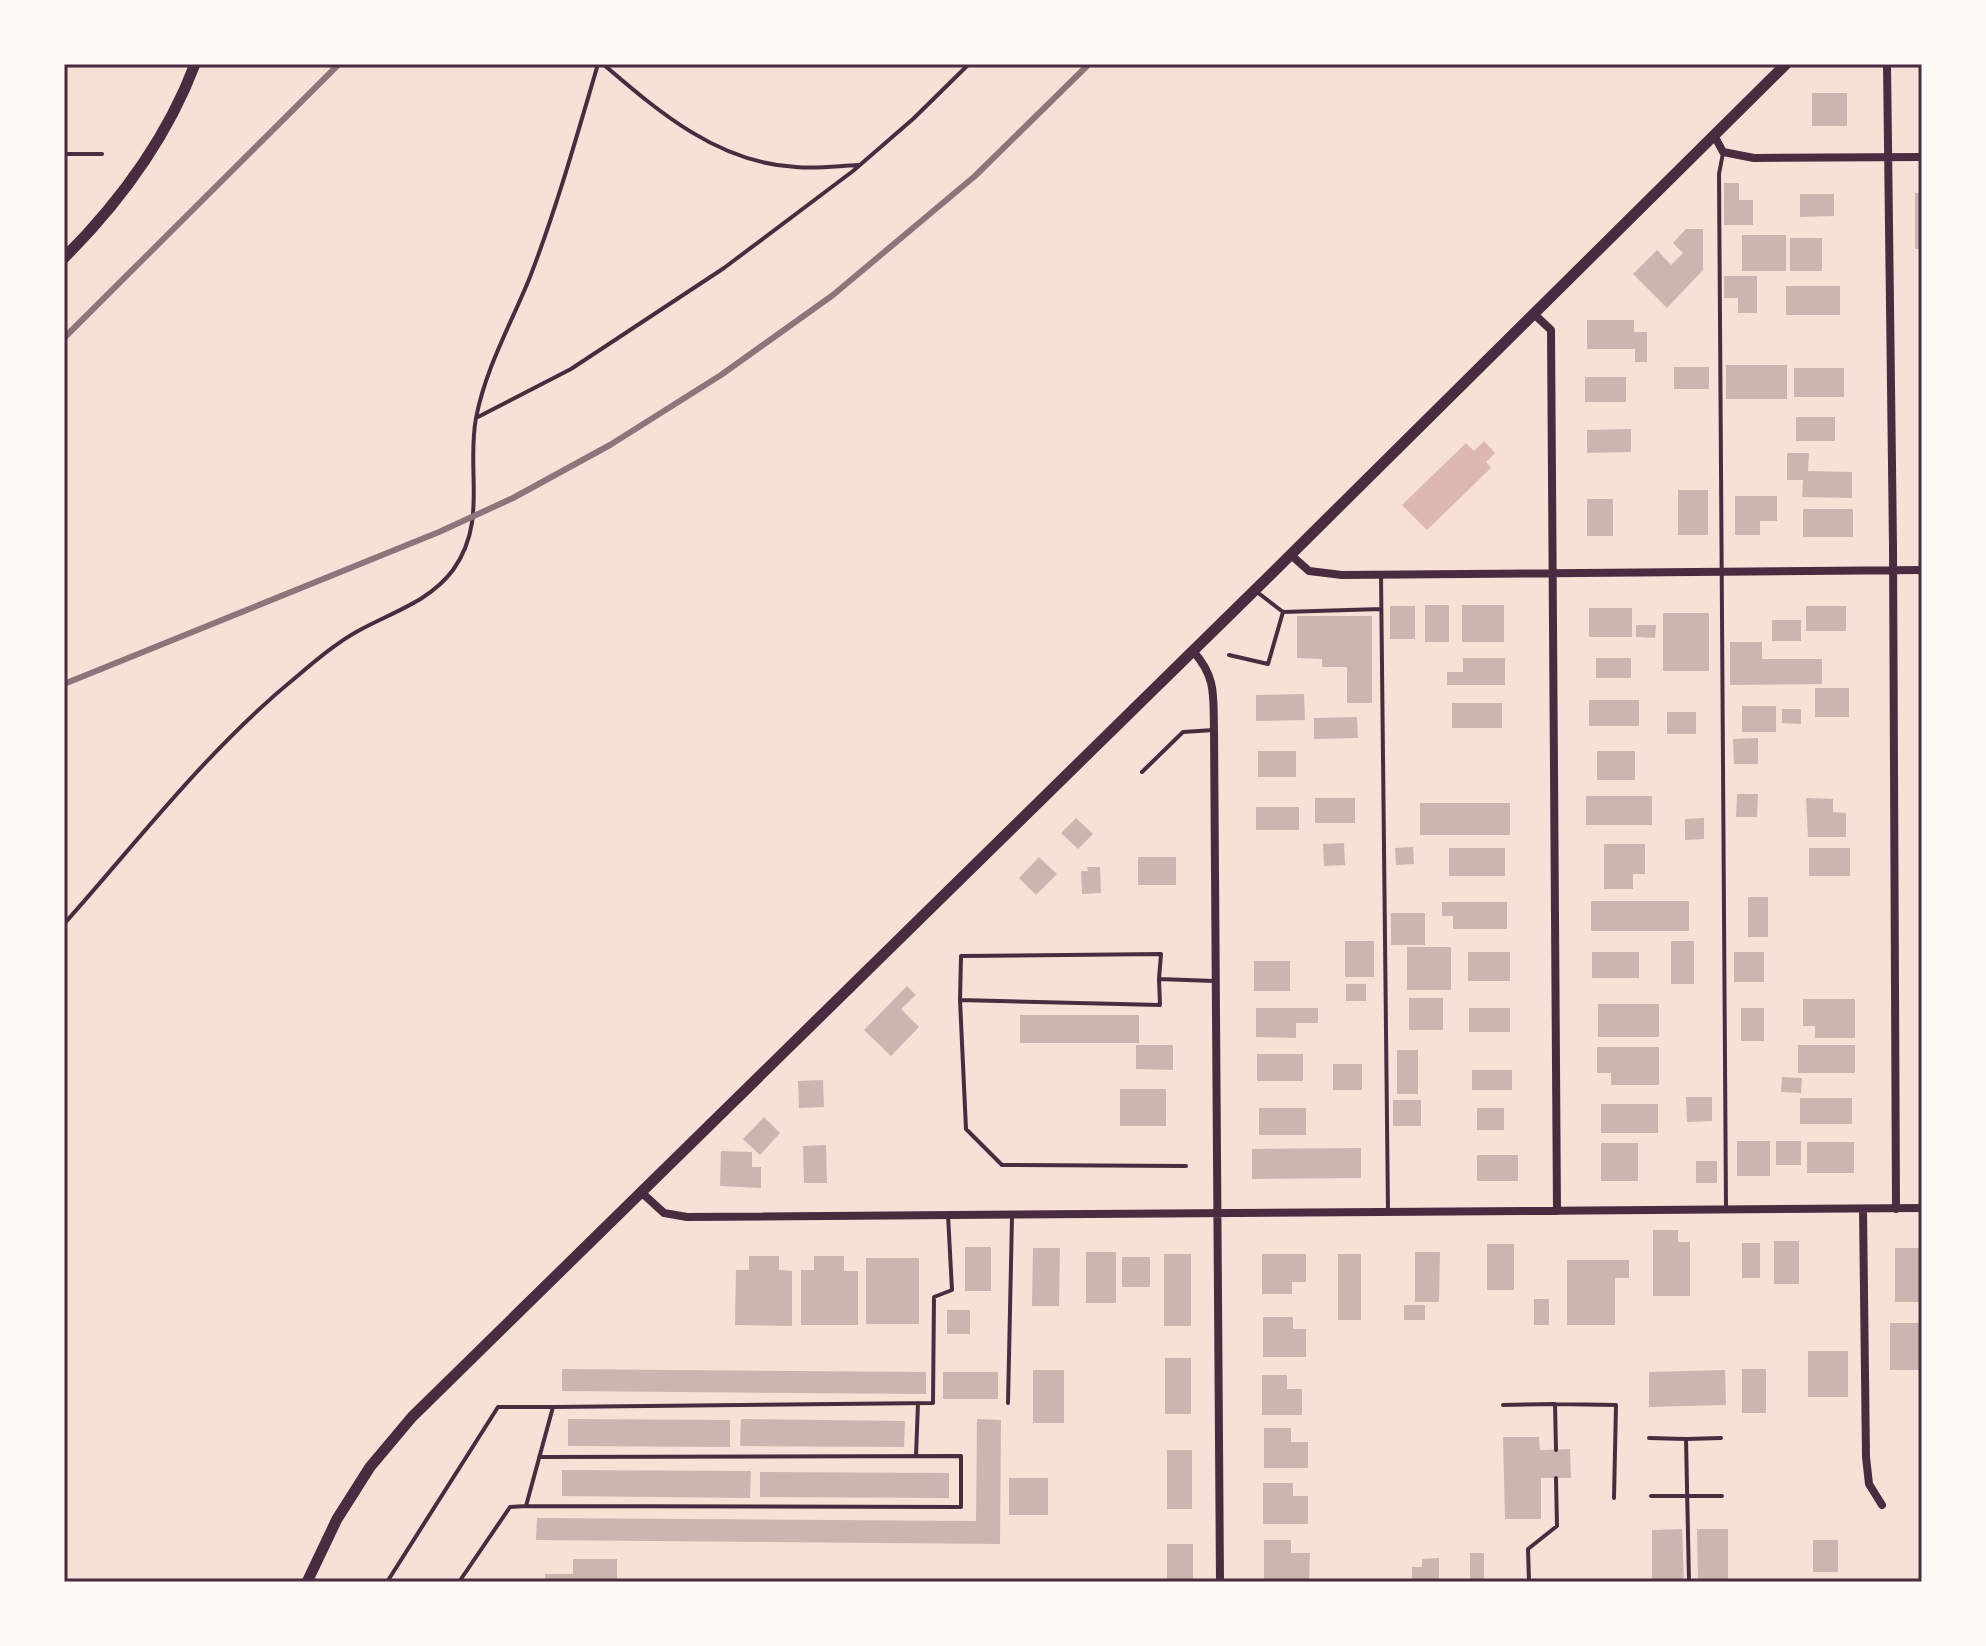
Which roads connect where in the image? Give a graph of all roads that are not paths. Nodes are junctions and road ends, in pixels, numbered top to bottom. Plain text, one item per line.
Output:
1 (195, 64) edge
2 (600, 64) edge
3 (969, 64) edge
4 (1786, 64) edge
5 (1887, 64) edge
6 (1714, 135) junction
7 (1723, 152) junction
8 (1888, 157) junction
9 (1922, 157) edge
10 (860, 165) junction
11 (64, 258) edge
12 (1533, 313) junction
13 (476, 419) junction
14 (1291, 555) junction
15 (1893, 570) junction
16 (1922, 570) edge
17 (1723, 571) junction
18 (1552, 574) junction
19 (1381, 575) junction
20 (1255, 590) junction
21 (1382, 609) junction
22 (1283, 612) junction
23 (1193, 651) junction
24 (1229, 655) dead end
25 (1214, 730) junction
26 (1142, 772) dead end
27 (64, 924) edge
28 (1159, 979) junction
29 (1216, 981) junction
30 (960, 1000) junction
31 (1186, 1166) dead end
32 (641, 1192) junction
33 (1922, 1208) edge
34 (1863, 1209) junction
35 (1896, 1209) junction
36 (1726, 1210) junction
37 (1557, 1211) junction
38 (1388, 1212) junction
39 (1218, 1213) junction
40 (948, 1215) junction
41 (1012, 1215) junction
42 (918, 1403) junction
43 (1008, 1403) dead end
44 (1555, 1404) junction
45 (1503, 1405) dead end
46 (553, 1407) junction
47 (1649, 1438) dead end
48 (1721, 1438) dead end
49 (1686, 1439) junction
50 (1556, 1450) dead end
51 (916, 1456) junction
52 (539, 1457) junction
53 (1556, 1478) dead end
54 (1651, 1496) dead end
55 (1687, 1496) junction
56 (1722, 1496) dead end
57 (1614, 1498) dead end
58 (1882, 1505) dead end
59 (526, 1506) junction
60 (309, 1580) edge
61 (387, 1582) edge
62 (459, 1582) edge
63 (1220, 1582) edge
64 (1529, 1582) edge
65 (1689, 1582) edge

1 - 11 main road
2 - 10 lane
2 - 13 lane
3 - 10 lane
4 - 6 main road
5 - 8 street
6 - 7 street
6 - 12 main road
7 - 8 street
7 - 17 lane
8 - 9 street
8 - 15 street
10 - 13 lane
12 - 14 main road
12 - 18 street
13 - 27 lane
14 - 19 street
14 - 20 main road
15 - 16 street
15 - 17 street
15 - 35 street
17 - 18 street
17 - 36 lane
18 - 19 street
18 - 37 street
19 - 21 lane
20 - 22 lane
20 - 23 main road
21 - 22 lane
21 - 38 lane
22 - 24 lane
23 - 25 street
23 - 32 main road
25 - 26 lane
25 - 29 street
28 - 29 lane
28 - 30 lane
28 - 30 lane
29 - 39 street
30 - 31 lane
32 - 40 street
32 - 60 main road
33 - 35 street
34 - 35 street
34 - 36 street
34 - 58 street
36 - 37 street
37 - 38 street
38 - 39 street
39 - 41 street
39 - 63 street
40 - 41 street
40 - 42 lane
41 - 43 lane
42 - 46 lane
42 - 51 lane
44 - 45 lane
44 - 50 lane
44 - 57 lane
46 - 52 lane
46 - 61 lane
47 - 49 lane
48 - 49 lane
49 - 55 lane
51 - 52 lane
51 - 59 lane
52 - 59 lane
53 - 64 lane
54 - 55 lane
55 - 56 lane
55 - 65 lane
59 - 62 lane

